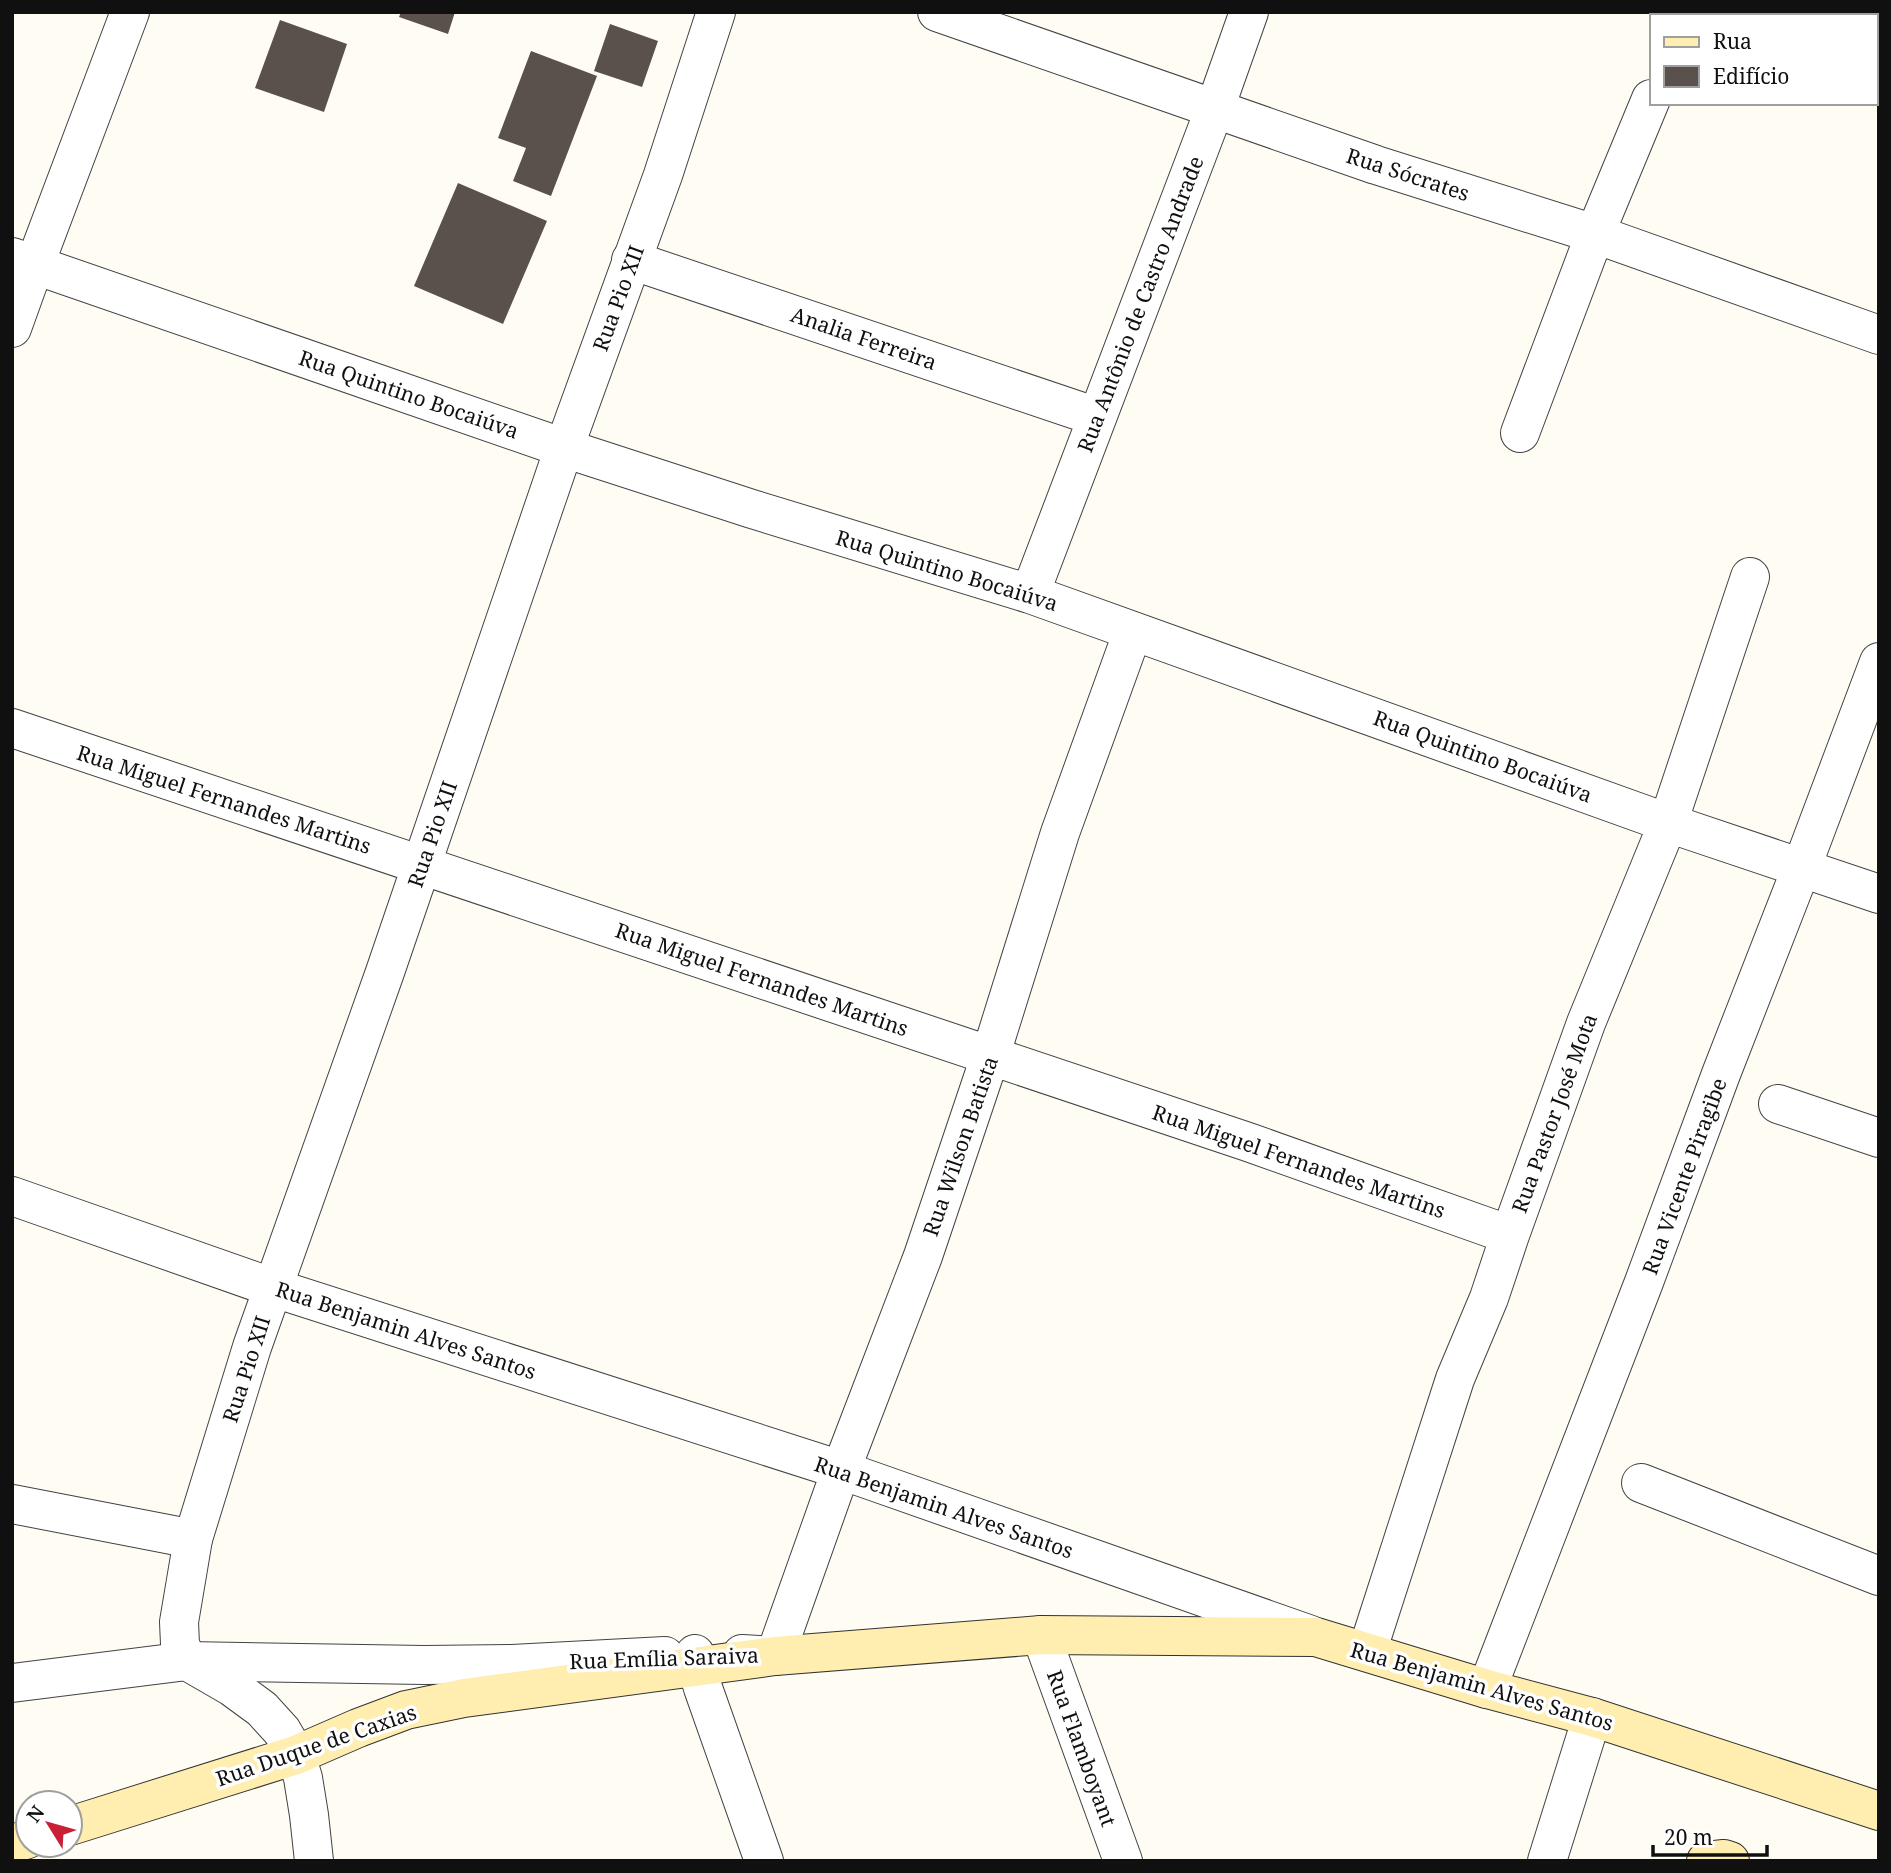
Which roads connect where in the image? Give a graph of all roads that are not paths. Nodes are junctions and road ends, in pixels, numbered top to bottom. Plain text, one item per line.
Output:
1 (130, 12) edge
2 (716, 12) edge
3 (937, 12) edge
4 (1249, 12) edge
5 (1650, 101) edge
6 (1215, 108) junction
7 (1595, 234) junction
8 (23, 260) edge
9 (631, 260) junction
10 (12, 328) edge
11 (1879, 335) edge
12 (1097, 417) junction
13 (1520, 433) dead end
14 (564, 448) junction
15 (1750, 577) dead end
16 (1030, 594) junction
17 (1133, 631) junction
18 (1879, 662) edge
19 (12, 729) edge
20 (1668, 823) junction
21 (422, 865) junction
22 (1801, 869) junction
23 (1879, 894) edge
24 (990, 1057) junction
25 (1778, 1104) dead end
26 (1879, 1138) edge
27 (12, 1196) edge
28 (1510, 1234) junction
29 (274, 1287) junction
30 (841, 1470) junction
31 (1641, 1483) dead end
32 (12, 1504) edge
33 (193, 1539) junction
34 (1879, 1576) edge
35 (1041, 1635) junction
36 (1316, 1637) junction
37 (1367, 1652) junction
38 (775, 1656) junction
39 (696, 1660) junction
40 (187, 1661) junction
41 (12, 1683) edge
42 (1487, 1689) junction
43 (1592, 1717) junction
44 (296, 1755) junction
45 (1879, 1811) edge
46 (84, 1822) edge
47 (314, 1861) edge
48 (765, 1861) edge
49 (1123, 1861) edge
50 (1547, 1861) edge

1 - 8 street
2 - 9 street, Rua Pio XII
3 - 6 street, Rua Sócrates
4 - 6 street, Rua Antônio de Castro Andrade
5 - 7 street
6 - 7 street, Rua Sócrates
6 - 12 street, Rua Antônio de Castro Andrade
7 - 11 street, Rua Sócrates
7 - 13 street
8 - 10 street
8 - 14 street, Rua Quintino Bocaiúva
9 - 12 street, Analia Ferreira
9 - 14 street, Rua Pio XII
12 - 16 street, Rua Antônio de Castro Andrade
14 - 16 street, Rua Quintino Bocaiúva
14 - 21 street, Rua Pio XII
15 - 20 street, Rua Pastor José Mota
16 - 17 street, Rua Quintino Bocaiúva
17 - 20 street, Rua Quintino Bocaiúva
17 - 24 street, Rua Wilson Batista
18 - 22 street, Rua Vicente Piragibe
19 - 21 street, Rua Miguel Fernandes Martins
20 - 22 street, Rua Quintino Bocaiúva
20 - 28 street, Rua Pastor José Mota
21 - 24 street, Rua Miguel Fernandes Martins
21 - 29 street, Rua Pio XII
22 - 23 street, Rua Quintino Bocaiúva
22 - 42 street, Rua Vicente Piragibe
24 - 28 street, Rua Miguel Fernandes Martins
24 - 30 street, Rua Wilson Batista
25 - 26 street
27 - 29 street, Rua Benjamin Alves Santos
28 - 37 street, Rua Pastor José Mota
29 - 30 street, Rua Benjamin Alves Santos
29 - 33 street, Rua Pio XII
30 - 36 street, Rua Benjamin Alves Santos
30 - 38 street, Rua Wilson Batista
31 - 34 street
32 - 33 street
33 - 40 street, Rua Pio XII
35 - 36 main road, Rua Emília Saraiva
35 - 38 main road, Rua Emília Saraiva
35 - 49 street, Rua Flamboyant
36 - 37 main road, Rua Benjamin Alves Santos
37 - 42 main road, Rua Benjamin Alves Santos
38 - 39 main road, Rua Duque de Caxias
39 - 40 street, Rua Emília Saraiva
39 - 44 main road, Rua Duque de Caxias
39 - 48 street
40 - 41 street, Rua Emília Saraiva
40 - 44 street
42 - 43 main road, Rua Benjamin Alves Santos
43 - 45 main road, Rua Benjamin Alves Santos
43 - 50 street
44 - 46 main road, Rua Duque de Caxias
44 - 47 street

